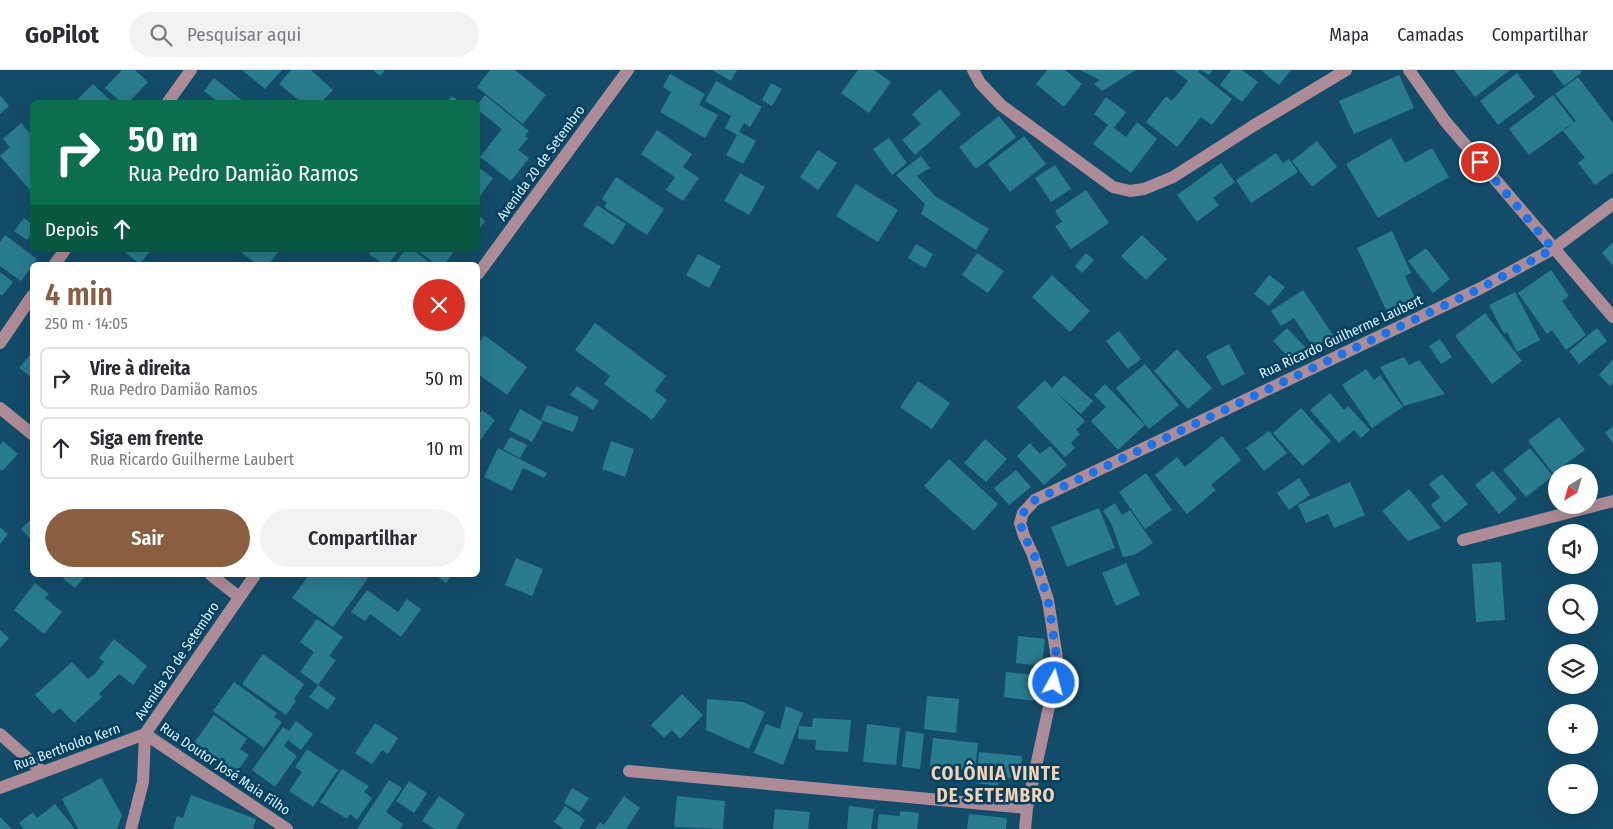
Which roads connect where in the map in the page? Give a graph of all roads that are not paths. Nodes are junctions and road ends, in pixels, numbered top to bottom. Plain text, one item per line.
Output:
1 (191, 70) edge
2 (628, 70) edge
3 (973, 70) edge
4 (1346, 70) edge
5 (1409, 70) edge
6 (169, 100) edge
7 (1613, 204) edge
8 (1553, 249) junction
9 (480, 271) edge
10 (30, 299) edge
11 (1613, 317) edge
12 (0, 343) edge
13 (0, 408) edge
14 (30, 432) edge
15 (1613, 500) edge
16 (1463, 540) dead end
17 (214, 577) edge
18 (254, 577) edge
19 (239, 597) junction
20 (0, 734) edge
21 (145, 734) junction
22 (42, 771) junction
23 (628, 771) dead end
24 (0, 788) edge
25 (1027, 808) junction
26 (131, 829) edge
27 (287, 829) edge
28 (1025, 829) edge

1 - 6 street
2 - 9 street, Avenida 20 de Setembro
3 - 4 street
5 - 8 street
7 - 8 street, Rua Ricardo Guilherme Laubert
8 - 11 street
8 - 25 street, Rua Ricardo Guilherme Laubert
10 - 12 street
13 - 14 street
15 - 16 street
17 - 19 street
18 - 19 street, Avenida 20 de Setembro
19 - 21 street, Avenida 20 de Setembro
20 - 22 street
21 - 22 street, Rua Bertholdo Kern
21 - 26 street, Avenida 20 de Setembro
21 - 27 street, Rua Doutor José Maia Filho
22 - 24 street, Rua Bertholdo Kern
23 - 25 street
25 - 28 street, Rua Ricardo Guilherme Laubert

